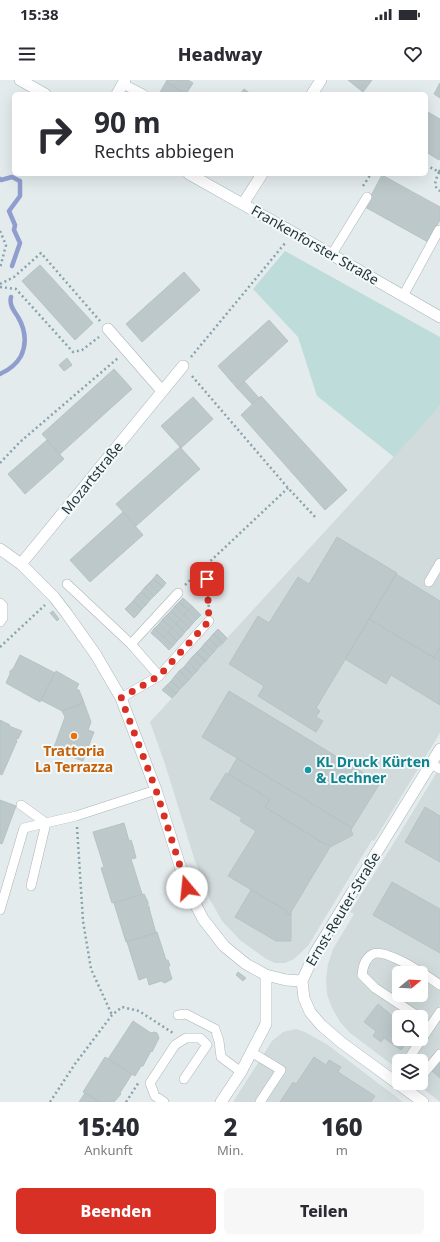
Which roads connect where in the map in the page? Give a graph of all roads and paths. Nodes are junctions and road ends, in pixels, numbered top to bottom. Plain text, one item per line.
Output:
1 (20, 80) edge
2 (321, 80) edge
3 (124, 82) edge
4 (41, 92) edge
5 (118, 92) edge
6 (139, 92) edge
7 (313, 92) edge
8 (428, 166) edge
9 (439, 171) edge
10 (193, 176) edge
11 (261, 176) edge
12 (440, 191) edge
13 (367, 197) dead end
14 (243, 204) junction
15 (439, 230) dead end
16 (0, 231) edge
17 (294, 233) junction
18 (332, 254) junction
19 (0, 268) edge
20 (0, 284) edge
21 (0, 287) edge
22 (403, 296) junction
23 (440, 317) edge
24 (108, 330) junction
25 (126, 351) junction
26 (183, 366) junction
27 (162, 392) junction
28 (0, 463) edge
29 (288, 488) junction
30 (317, 519) dead end
31 (0, 549) edge
32 (440, 563) edge
33 (21, 564) junction
34 (206, 565) junction
35 (429, 582) dead end
36 (67, 584) dead end
37 (178, 593) joint
38 (54, 597) junction
39 (0, 603) edge
40 (209, 621) joint
41 (0, 622) edge
42 (131, 644) junction
43 (0, 647) edge
44 (159, 676) junction
45 (121, 698) junction
46 (440, 749) edge
47 (435, 767) edge
48 (156, 790) junction
49 (21, 805) dead end
50 (76, 816) junction
51 (46, 823) junction
52 (32, 886) dead end
53 (0, 910) edge
54 (266, 975) junction
55 (302, 981) junction
56 (440, 985) edge
57 (408, 1010) edge
58 (440, 1012) edge
59 (112, 1015) junction
60 (178, 1015) dead end
61 (428, 1023) edge
62 (431, 1025) junction
63 (170, 1039) dead end
64 (207, 1045) junction
65 (251, 1052) junction
66 (412, 1054) edge
67 (440, 1054) edge
68 (221, 1057) junction
69 (428, 1069) edge
70 (241, 1072) junction
71 (392, 1074) edge
72 (142, 1078) dead end
73 (184, 1079) dead end
74 (409, 1092) edge
75 (50, 1102) edge
76 (126, 1102) edge
77 (164, 1102) edge
78 (221, 1102) edge
79 (260, 1102) edge
80 (423, 1102) edge

1 - 4 street
2 - 7 street
3 - 5 street
3 - 6 lane
8 - 9 path
9 - 12 path
10 - 14 street, Frankenforster Straße
11 - 14 street
13 - 18 lane
14 - 17 street, Frankenforster Straße
15 - 22 lane
16 - 19 path
17 - 18 street, Frankenforster Straße
17 - 26 path
18 - 22 street, Frankenforster Straße
20 - 24 path
21 - 24 path
22 - 23 street, Frankenforster Straße
24 - 25 street
25 - 27 street
25 - 28 path
26 - 27 street, Mozartstraße
26 - 29 path
27 - 33 street, Mozartstraße
29 - 30 path
29 - 34 path
31 - 33 street
32 - 35 lane
33 - 38 street
34 - 37 path
34 - 40 path
36 - 42 lane
37 - 42 lane
38 - 43 path
38 - 45 street
39 - 41 lane
40 - 44 lane
42 - 44 lane
44 - 45 lane
45 - 48 street
46 - 47 street, Ernst-Reuter-Straße
47 - 55 street, Ernst-Reuter-Straße
48 - 50 lane
48 - 54 street
49 - 51 lane
50 - 51 lane
50 - 59 path
51 - 52 lane
51 - 53 lane
54 - 55 street
54 - 65 street
55 - 71 street, Ernst-Reuter-Straße
56 - 57 lane
58 - 62 lane
59 - 63 path
59 - 75 path
60 - 68 lane
61 - 62 lane
62 - 66 lane
64 - 68 lane
64 - 73 lane
64 - 77 lane
65 - 70 street
65 - 79 lane
67 - 69 lane
68 - 70 lane
70 - 78 street
72 - 76 path
74 - 80 street, Ernst-Reuter-Straße

